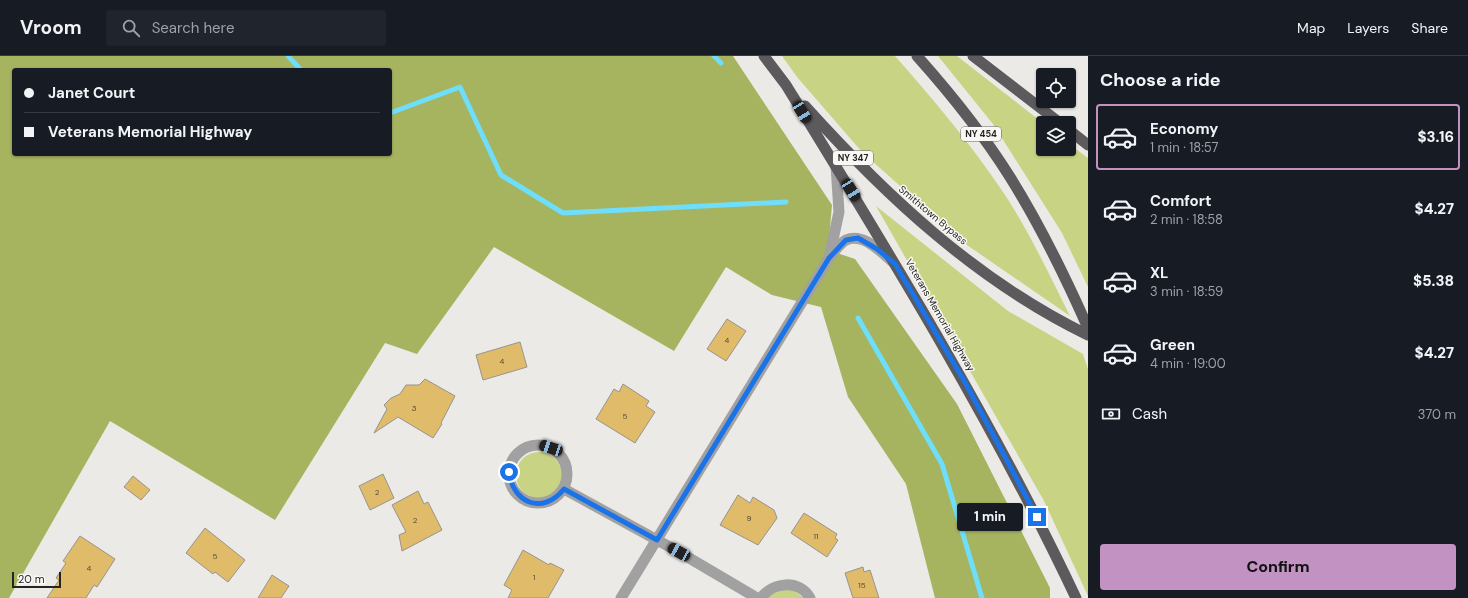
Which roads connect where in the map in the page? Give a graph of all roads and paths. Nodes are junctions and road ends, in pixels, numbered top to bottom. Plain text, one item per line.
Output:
1 (764, 56) edge
2 (917, 56) edge
3 (973, 56) edge
4 (786, 85) junction
5 (1051, 116) edge
6 (1076, 135) edge
7 (1088, 144) edge
8 (836, 166) junction
9 (829, 258) junction
10 (895, 264) junction
11 (1088, 328) edge
12 (1088, 335) edge
13 (564, 489) junction
14 (657, 540) junction
15 (621, 598) edge
16 (757, 598) edge
17 (761, 598) edge
18 (810, 598) edge
19 (1076, 598) edge

1 - 4 highway, Veterans Memorial Highway / NY 347
2 - 11 highway, NY 454
3 - 5 highway
4 - 8 highway, Veterans Memorial Highway
4 - 12 highway, Smithtown Bypass / NY 347
6 - 7 highway
8 - 9 street
8 - 10 highway, Veterans Memorial Highway
9 - 10 street
9 - 14 street
10 - 19 highway, Veterans Memorial Highway
13 - 13 street
13 - 14 street
14 - 15 street
14 - 16 street
17 - 18 street

